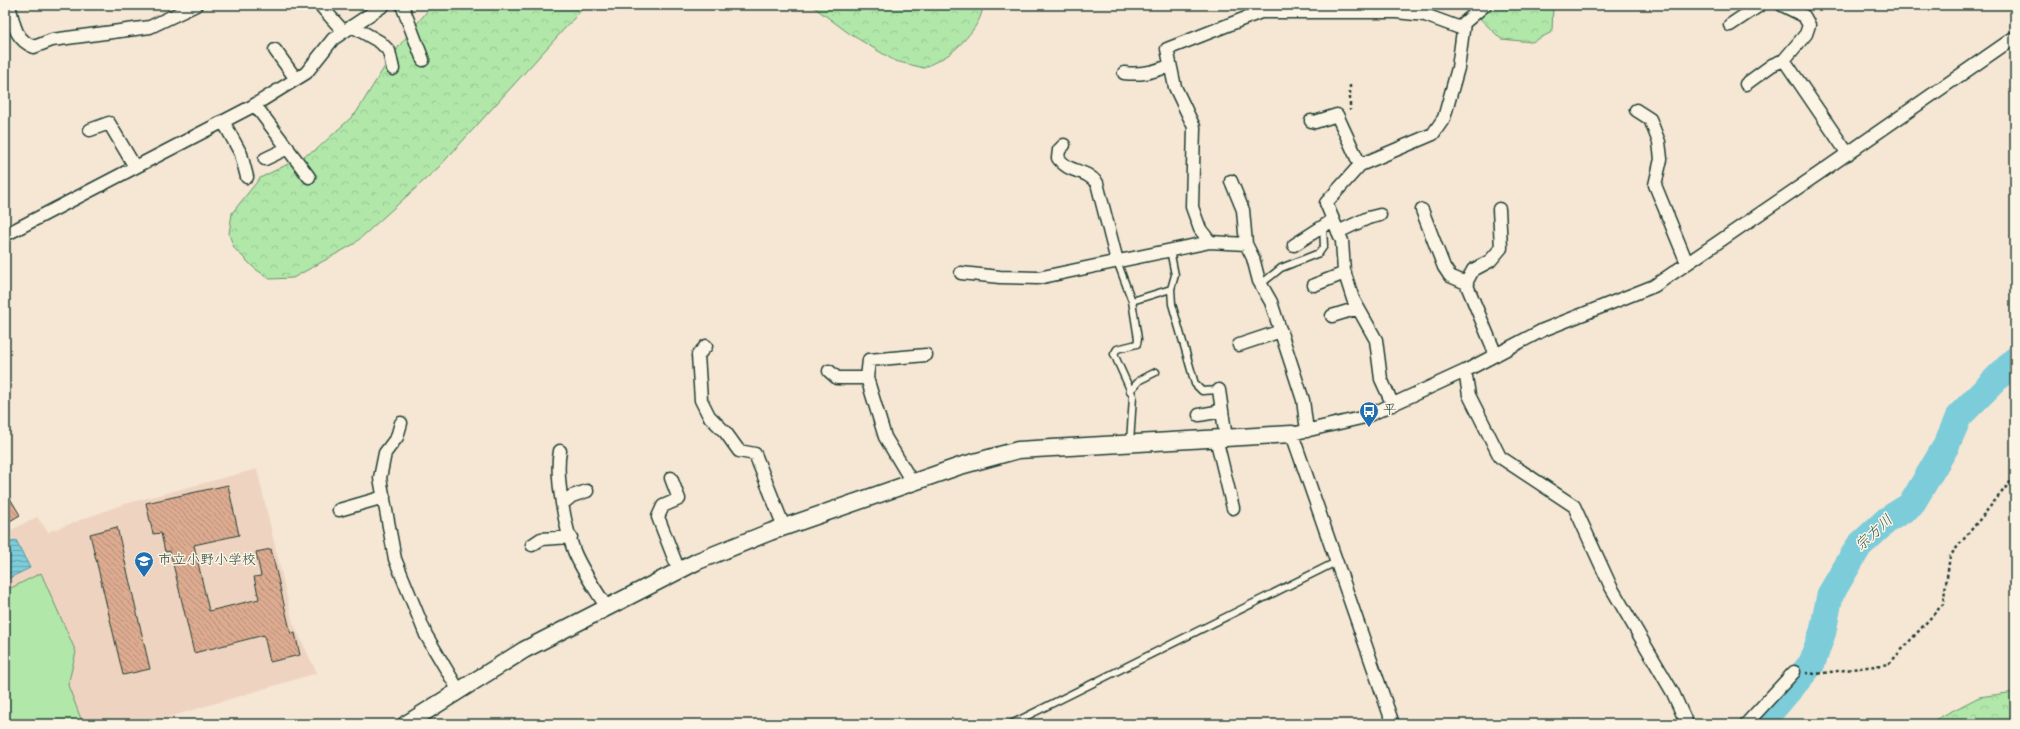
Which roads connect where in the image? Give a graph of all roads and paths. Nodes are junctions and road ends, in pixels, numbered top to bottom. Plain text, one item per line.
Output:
1 (9, 5) edge
2 (196, 5) edge
3 (320, 5) edge
4 (384, 5) edge
5 (402, 5) edge
6 (1485, 5) edge
7 (1760, 5) edge
8 (1782, 5) edge
9 (1412, 10) edge
10 (1730, 25) dead end
11 (348, 29) junction
12 (1463, 29) junction
13 (2015, 37) edge
14 (275, 50) dead end
15 (423, 60) dead end
16 (1784, 60) junction
17 (1169, 66) junction
18 (393, 69) dead end
19 (1124, 73) dead end
20 (296, 79) junction
21 (1746, 84) dead end
22 (1350, 85) dead end
23 (255, 105) junction
24 (1636, 110) dead end
25 (1337, 115) junction
26 (1311, 121) dead end
27 (223, 122) junction
28 (90, 130) dead end
29 (1064, 145) dead end
30 (288, 148) junction
31 (1848, 154) junction
32 (265, 159) dead end
33 (1360, 165) junction
34 (135, 167) junction
35 (248, 177) dead end
36 (309, 177) dead end
37 (1231, 181) dead end
38 (1498, 209) dead end
39 (1422, 210) dead end
40 (1380, 215) dead end
41 (1333, 220) junction
42 (1323, 227) junction
43 (1338, 232) junction
44 (5, 235) edge
45 (1210, 242) junction
46 (1246, 244) junction
47 (1294, 245) dead end
48 (1170, 250) junction
49 (1117, 261) junction
50 (1687, 263) junction
51 (962, 273) dead end
52 (1345, 273) junction
53 (1466, 283) junction
54 (1261, 284) junction
55 (1314, 285) dead end
56 (1170, 289) junction
57 (1132, 301) junction
58 (1358, 308) junction
59 (1332, 316) dead end
60 (1281, 331) junction
61 (1239, 345) dead end
62 (706, 346) dead end
63 (926, 355) dead end
64 (1496, 355) junction
65 (829, 371) dead end
66 (1464, 371) junction
67 (1156, 372) dead end
68 (867, 378) junction
69 (1130, 390) junction
70 (1219, 390) joint
71 (1393, 405) junction
72 (1222, 411) junction
73 (1199, 415) dead end
74 (401, 423) dead end
75 (1299, 432) junction
76 (1221, 438) junction
77 (1130, 443) junction
78 (560, 451) dead end
79 (2015, 476) edge
80 (671, 478) dead end
81 (912, 482) junction
82 (587, 491) dead end
83 (384, 497) junction
84 (562, 504) junction
85 (1233, 508) dead end
86 (339, 510) dead end
87 (784, 527) junction
88 (571, 537) junction
89 (532, 545) dead end
90 (1336, 562) junction
91 (679, 571) junction
92 (607, 608) junction
93 (1794, 672) dead end
94 (1816, 674) dead end
95 (459, 691) junction
96 (406, 724) edge
97 (1011, 724) edge
98 (1394, 724) edge
99 (1687, 724) edge
100 (1746, 724) edge

1 - 2 street
3 - 11 street
4 - 11 street
5 - 15 street
6 - 12 street
7 - 10 street
8 - 16 street
9 - 12 street
9 - 17 street
11 - 18 street
11 - 20 street
12 - 33 street
13 - 31 street
14 - 20 street
16 - 21 street
16 - 31 street
17 - 19 street
17 - 45 street
20 - 23 street
22 - 25 path
23 - 27 street
23 - 30 street
24 - 50 street
25 - 26 street
25 - 33 street
27 - 34 street
27 - 35 street
28 - 34 street
29 - 49 street
30 - 32 street
30 - 36 street
31 - 50 street
33 - 41 street
34 - 44 street
37 - 46 street
38 - 53 street
39 - 53 street
40 - 43 street
41 - 42 street
41 - 43 street
42 - 47 street
42 - 54 lane
43 - 52 street
45 - 46 street
45 - 48 street
46 - 54 street
48 - 49 street
48 - 56 lane
49 - 51 street
49 - 57 lane
50 - 64 street
52 - 55 street
52 - 58 street
53 - 64 street
54 - 60 street
56 - 57 lane
56 - 70 lane
57 - 69 lane
58 - 59 street
58 - 71 street
60 - 61 street
60 - 75 street
62 - 87 street
63 - 68 street
64 - 66 street
65 - 68 street
66 - 71 street
66 - 99 street
67 - 69 lane
68 - 81 street
69 - 77 lane
70 - 72 street
71 - 75 street
72 - 73 street
72 - 76 street
74 - 83 street
75 - 76 street
75 - 90 street
76 - 77 street
76 - 85 street
77 - 81 street
78 - 84 street
79 - 94 path
80 - 91 street
81 - 87 street
82 - 84 street
83 - 86 street
83 - 95 street
84 - 88 street
87 - 91 street
88 - 89 street
88 - 92 street
90 - 97 lane
90 - 98 street
91 - 92 street
92 - 95 street
93 - 100 street
95 - 96 street

